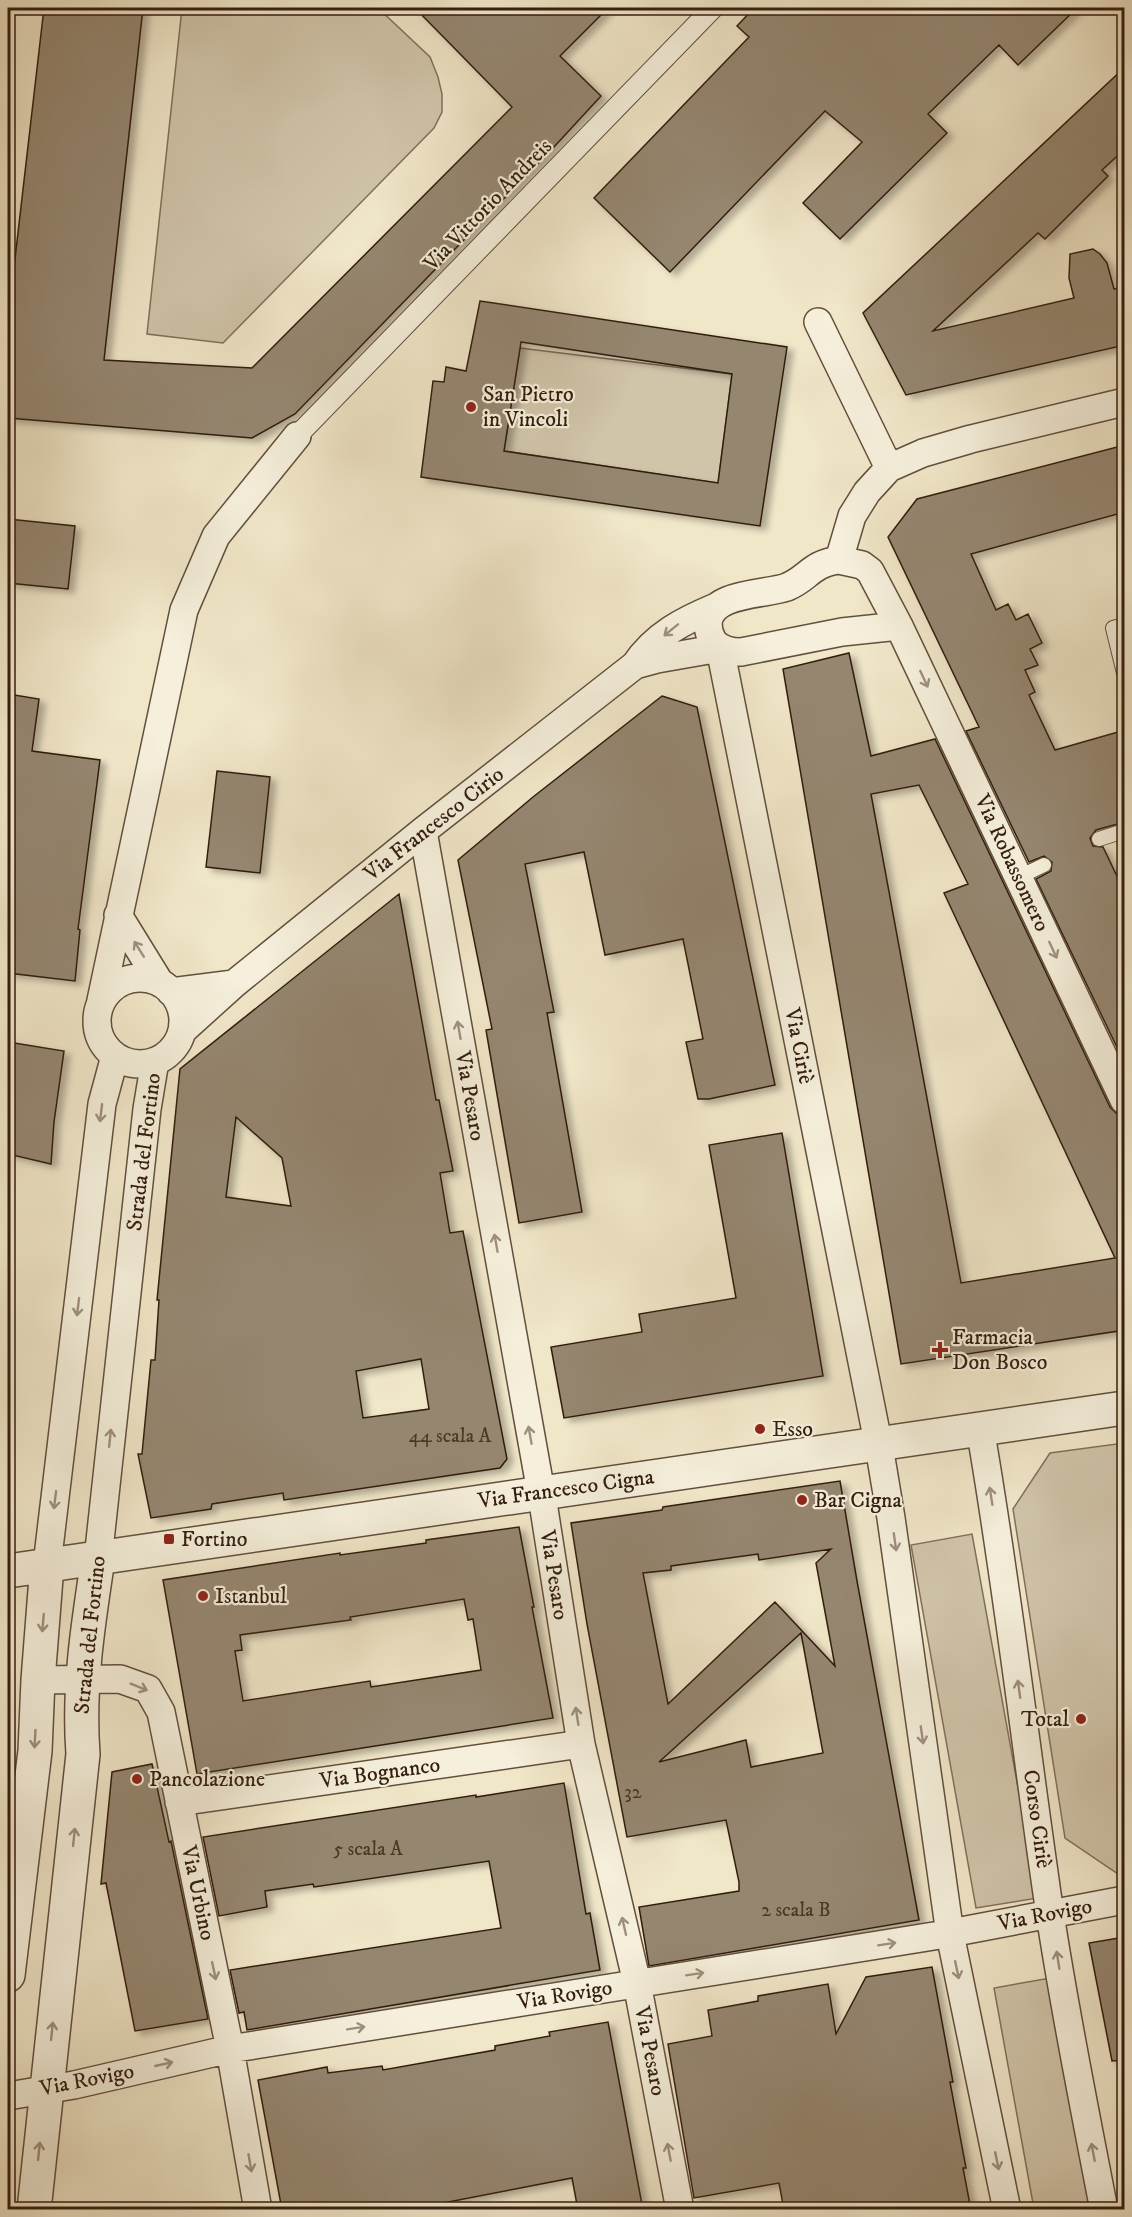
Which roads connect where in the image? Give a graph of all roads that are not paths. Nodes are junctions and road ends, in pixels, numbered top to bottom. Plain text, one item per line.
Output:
1 (713, 8) edge
2 (818, 322) dead end
3 (1125, 402) edge
4 (297, 436) joint
5 (889, 468) junction
6 (839, 560) junction
7 (716, 607) junction
8 (1125, 625) edge
9 (899, 626) junction
10 (720, 648) junction
11 (635, 665) junction
12 (1125, 673) edge
13 (423, 831) junction
14 (1125, 831) edge
15 (1099, 839) dead end
16 (1044, 865) dead end
17 (1018, 877) junction
18 (118, 915) junction
19 (234, 984) junction
20 (166, 987) junction
21 (100, 1005) junction
22 (182, 1031) junction
23 (115, 1056) junction
24 (155, 1061) junction
25 (1125, 1100) edge
26 (1125, 1408) edge
27 (980, 1428) junction
28 (878, 1443) junction
29 (540, 1493) junction
30 (98, 1558) junction
31 (47, 1565) junction
32 (8, 1570) edge
33 (38, 1680) junction
34 (82, 1681) junction
35 (581, 1744) junction
36 (179, 1802) junction
37 (1125, 1899) edge
38 (1050, 1914) junction
39 (950, 1934) junction
40 (8, 1975) edge
41 (637, 1983) junction
42 (230, 2049) junction
43 (45, 2089) junction
44 (8, 2096) edge
45 (34, 2210) edge
46 (258, 2210) edge
47 (680, 2210) edge
48 (1007, 2210) edge
49 (1104, 2210) edge

1 - 4 street, Via Vittorio Andreis
2 - 5 street
3 - 5 street
4 - 18 street
5 - 6 street
6 - 7 street, Via Francesco Cirio
6 - 9 street, Via Robassomero
7 - 10 street, Via Ciriè
7 -> 11 street, Via Francesco Cirio
8 - 12 lane
9 - 10 street, Via Francesco Cirio
9 -> 17 street, Via Robassomero
10 - 11 street, Via Francesco Cirio
10 - 28 street, Via Ciriè
11 - 13 street, Via Francesco Cirio
13 - 19 street, Via Francesco Cirio
29 -> 13 street, Via Pesaro
14 - 15 lane
16 - 17 lane
17 -> 25 street, Via Robassomero
20 -> 18 street
18 - 21 street
19 - 20 street
19 - 22 street, Via Francesco Cirio
20 - 21 street
20 - 22 street
21 - 23 street
22 - 24 street
23 - 24 street
23 -> 31 street, Strada del Fortino
30 -> 24 street, Strada del Fortino
26 - 27 street, Via Francesco Cigna
27 - 28 street, Via Francesco Cigna
38 -> 27 street, Corso Ciriè
28 - 29 street, Via Francesco Cigna
28 -> 39 street
29 - 30 street, Via Francesco Cigna
35 -> 29 street, Via Pesaro
30 - 31 street, Via Francesco Cigna
30 - 34 street, Strada del Fortino
31 - 32 street, Via Francesco Cigna
31 -> 33 street, Strada del Fortino
33 - 34 street, Via Urbino
33 -> 40 street, Strada del Fortino
34 -> 36 street, Via Urbino
43 -> 34 street, Strada del Fortino
35 - 36 street, Via Bognanco
41 -> 35 street, Via Pesaro
36 -> 42 street, Via Urbino
37 - 38 street, Via Rovigo
38 - 39 street, Via Rovigo
49 -> 38 street, Corso Ciriè
41 -> 39 street, Via Rovigo
39 -> 48 street
42 -> 41 street, Via Rovigo
47 -> 41 street, Via Pesaro
43 -> 42 street, Via Rovigo
42 -> 46 street, Via Urbino
43 - 44 street, Via Rovigo
45 -> 43 street, Strada del Fortino

